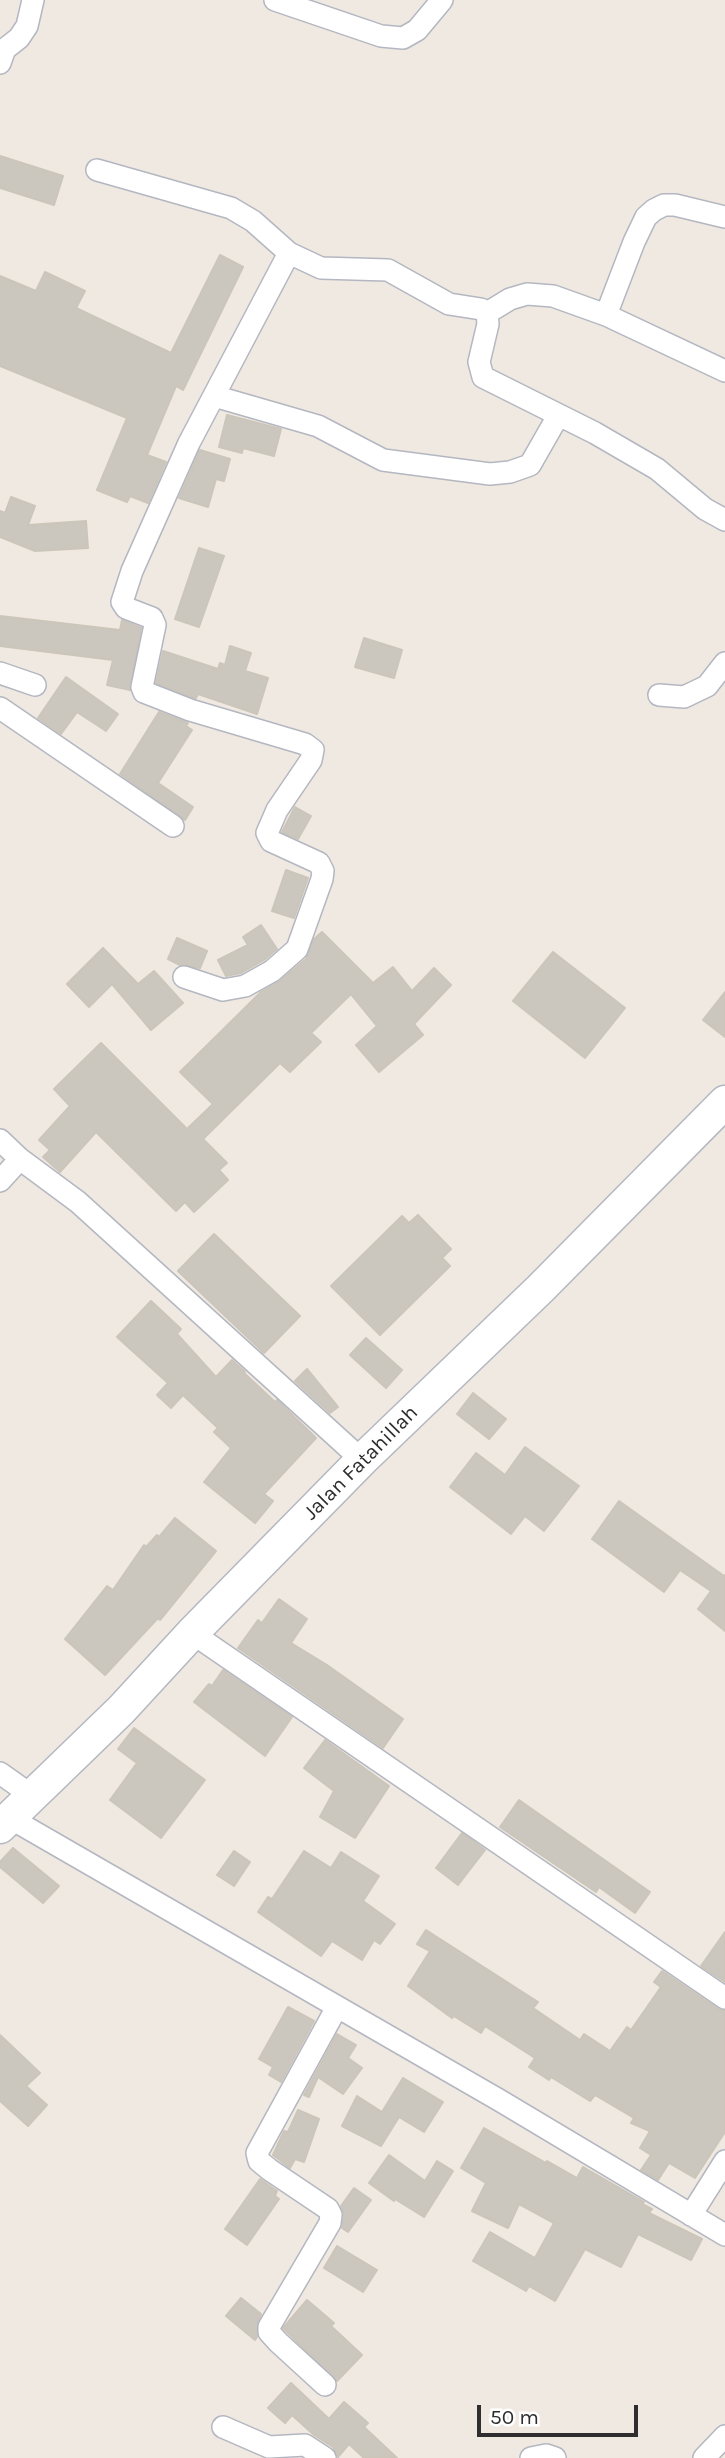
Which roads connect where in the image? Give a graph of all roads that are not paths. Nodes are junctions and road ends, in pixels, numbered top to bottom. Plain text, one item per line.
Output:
1 (33, 0) edge
2 (275, 0) edge
3 (442, 0) edge
4 (0, 63) edge
5 (97, 170) dead end
6 (725, 217) edge
7 (289, 253) junction
8 (487, 313) junction
9 (606, 315) junction
10 (725, 371) edge
11 (214, 396) junction
12 (558, 416) junction
13 (725, 520) edge
14 (725, 663) edge
15 (0, 673) edge
16 (35, 685) dead end
17 (659, 695) dead end
18 (0, 708) edge
19 (173, 826) dead end
20 (184, 977) dead end
21 (725, 1102) edge
22 (0, 1140) edge
23 (20, 1159) junction
24 (0, 1181) edge
25 (362, 1460) junction
26 (192, 1633) junction
27 (0, 1773) edge
28 (31, 1796) junction
29 (5, 1823) edge
30 (725, 1998) edge
31 (337, 2007) junction
32 (725, 2161) edge
33 (691, 2215) junction
34 (725, 2235) edge
35 (325, 2385) dead end
36 (223, 2427) dead end
37 (725, 2436) edge
38 (324, 2458) edge
39 (531, 2458) edge
40 (555, 2458) edge
41 (704, 2458) edge

1 - 4 street
2 - 3 street
5 - 7 street
6 - 9 street
7 - 8 street
7 - 11 street
8 - 9 street
8 - 12 street
9 - 10 street
11 - 12 street
11 - 20 street
12 - 13 street
14 - 17 street
15 - 16 street
18 - 19 street
21 - 25 street, Jalan Fatahillah
22 - 23 street
23 - 24 street
23 - 25 street
25 - 26 street, Jalan Fatahillah
26 - 28 street, Jalan Fatahillah
26 - 30 street
27 - 28 street
28 - 29 street, Jalan Fatahillah
29 - 31 street
31 - 33 street
31 - 35 street
32 - 33 street
33 - 34 street
36 - 38 street
37 - 41 street
39 - 40 street

